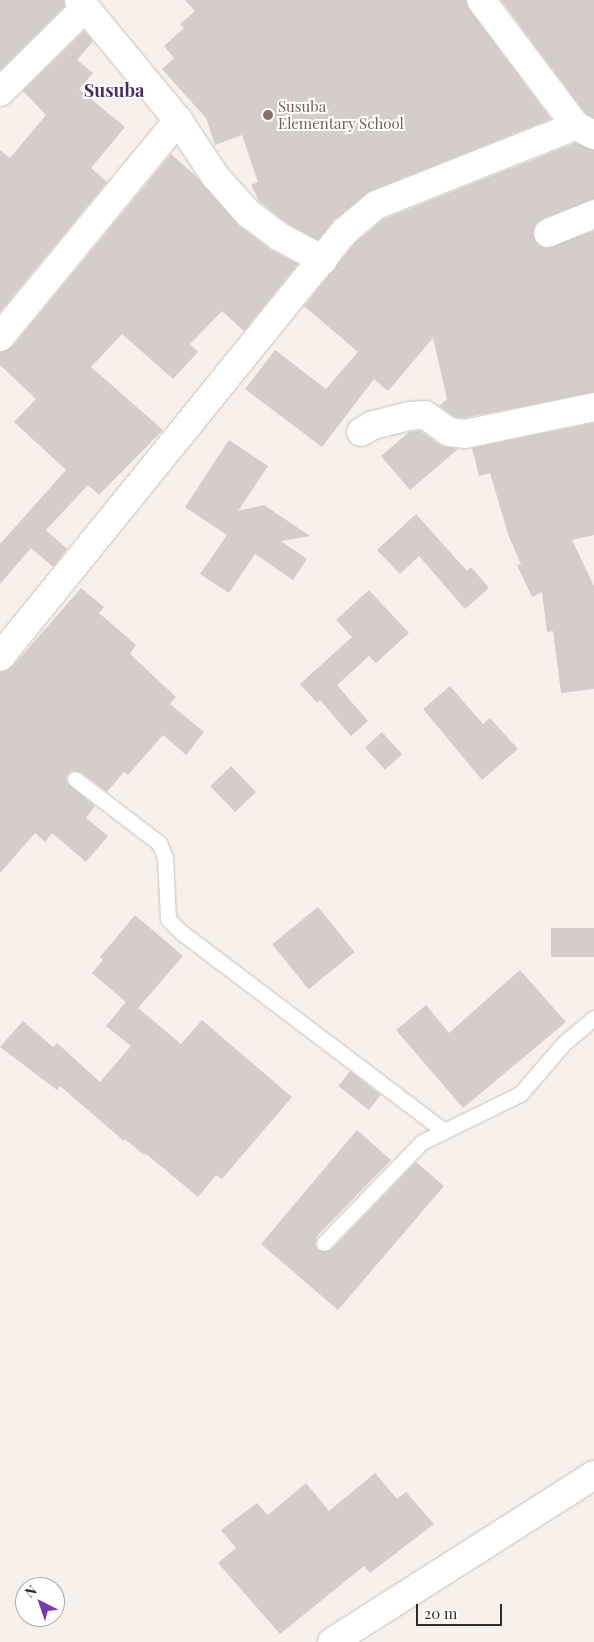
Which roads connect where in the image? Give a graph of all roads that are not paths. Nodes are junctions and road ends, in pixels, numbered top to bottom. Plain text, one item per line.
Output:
1 (481, 0) edge
2 (82, 4) edge
3 (0, 92) edge
4 (178, 120) junction
5 (585, 130) edge
6 (594, 214) edge
7 (548, 232) dead end
8 (323, 260) junction
9 (0, 337) edge
10 (594, 407) edge
11 (361, 432) dead end
12 (0, 658) edge
13 (74, 779) dead end
14 (594, 1018) edge
15 (444, 1131) junction
16 (324, 1243) dead end
17 (594, 1475) edge
18 (332, 1642) edge

1 - 5 street
2 - 3 street
2 - 4 street
4 - 8 street
4 - 9 street
5 - 8 street
6 - 7 street
8 - 12 street
10 - 11 street
13 - 15 lane
14 - 15 lane
15 - 16 lane
17 - 18 street

